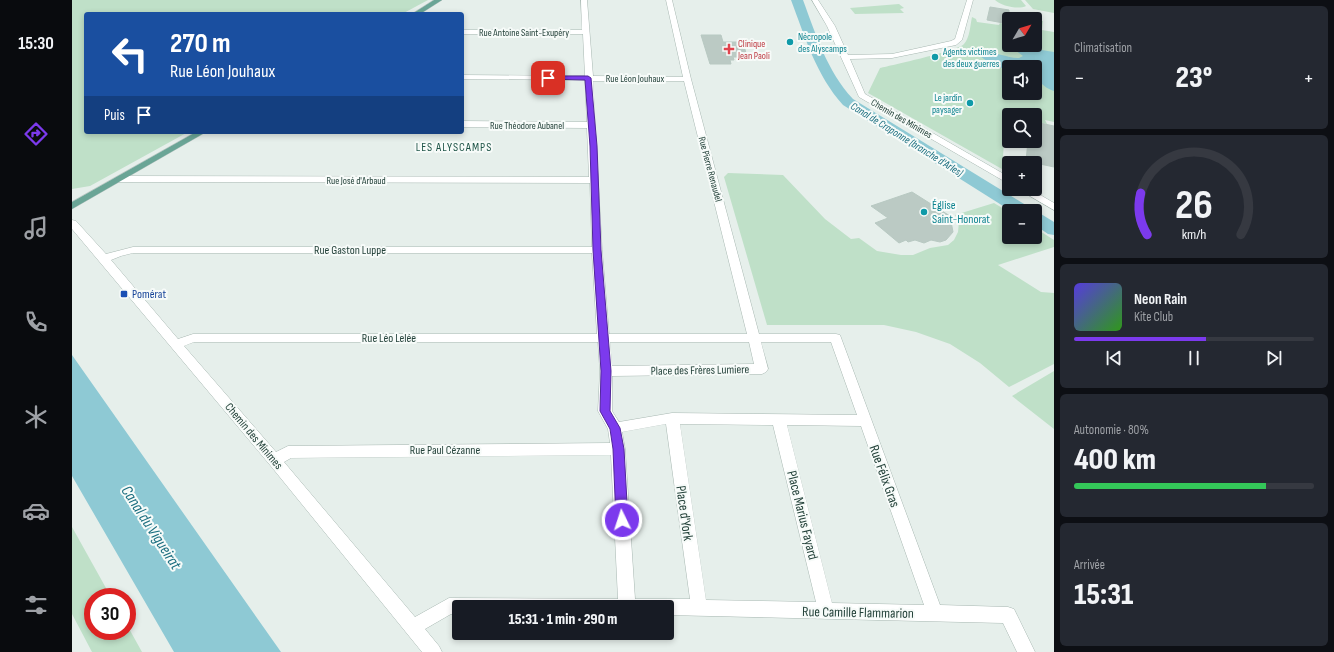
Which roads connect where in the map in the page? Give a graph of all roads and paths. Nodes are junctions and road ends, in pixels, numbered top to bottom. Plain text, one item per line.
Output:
1 (439, 0) edge
2 (584, 0) edge
3 (669, 0) edge
4 (815, 0) edge
5 (970, 0) edge
6 (418, 12) edge
7 (464, 32) edge
8 (586, 32) junction
9 (845, 58) junction
10 (464, 77) edge
11 (588, 78) junction
12 (688, 79) junction
13 (464, 124) edge
14 (591, 125) junction
15 (198, 134) edge
16 (1002, 177) edge
17 (119, 179) junction
18 (593, 180) junction
19 (1035, 196) edge
20 (72, 206) edge
21 (1054, 207) edge
22 (72, 223) edge
23 (597, 250) junction
24 (104, 259) junction
25 (604, 338) junction
26 (755, 338) junction
27 (836, 338) joint
28 (176, 344) junction
29 (606, 371) junction
30 (672, 418) junction
31 (779, 420) junction
32 (866, 421) junction
33 (615, 428) junction
34 (618, 449) junction
35 (275, 461) junction
36 (627, 600) edge
37 (452, 606) edge
38 (674, 607) edge
39 (699, 608) junction
40 (826, 611) junction
41 (935, 613) junction
42 (413, 627) junction
43 (433, 652) edge
44 (1026, 652) edge

1 - 6 main road
2 - 8 street
3 - 12 street, Rue Pierre Renaudel
4 - 9 street, Chemin des Minimes
5 - 9 street
7 - 8 street, Rue Antoine Saint-Exupéry
8 - 11 street
9 - 16 street, Chemin des Minimes
10 - 11 street, Rue Léon Jouhaux
11 - 12 street, Rue Léon Jouhaux
11 - 14 street
12 - 26 street, Rue Pierre Renaudel
13 - 14 street, Rue Théodore Aubanel
14 - 18 street
15 - 17 main road
17 - 18 street, Rue José d'Arbaud
17 - 20 main road
18 - 23 street
19 - 21 street
22 - 24 street, Chemin des Minimes
23 - 24 street, Rue Gaston Luppe
23 - 25 street
24 - 28 street, Chemin des Minimes
25 - 26 street, Rue Léo Lelée
25 - 28 street, Rue Léo Lelée
25 - 29 street
26 - 27 street, Rue Léo Lelée
26 - 29 street, Place des Frères Lumiere
27 - 32 street, Rue Félix Gras
28 - 35 street, Chemin des Minimes
29 - 33 street
30 - 31 street
30 - 33 street
30 - 39 street, Place d'York
31 - 32 street
31 - 40 street, Place Marius Fayard
32 - 41 street, Rue Félix Gras
33 - 34 street
34 - 35 street, Rue Paul Cézanne
34 - 36 street
35 - 42 street, Chemin des Minimes
37 - 42 street
38 - 39 street, Rue Camille Flammarion
39 - 40 street, Rue Camille Flammarion
40 - 41 street, Rue Camille Flammarion
41 - 44 street, Rue Camille Flammarion
42 - 43 street, Chemin des Minimes

